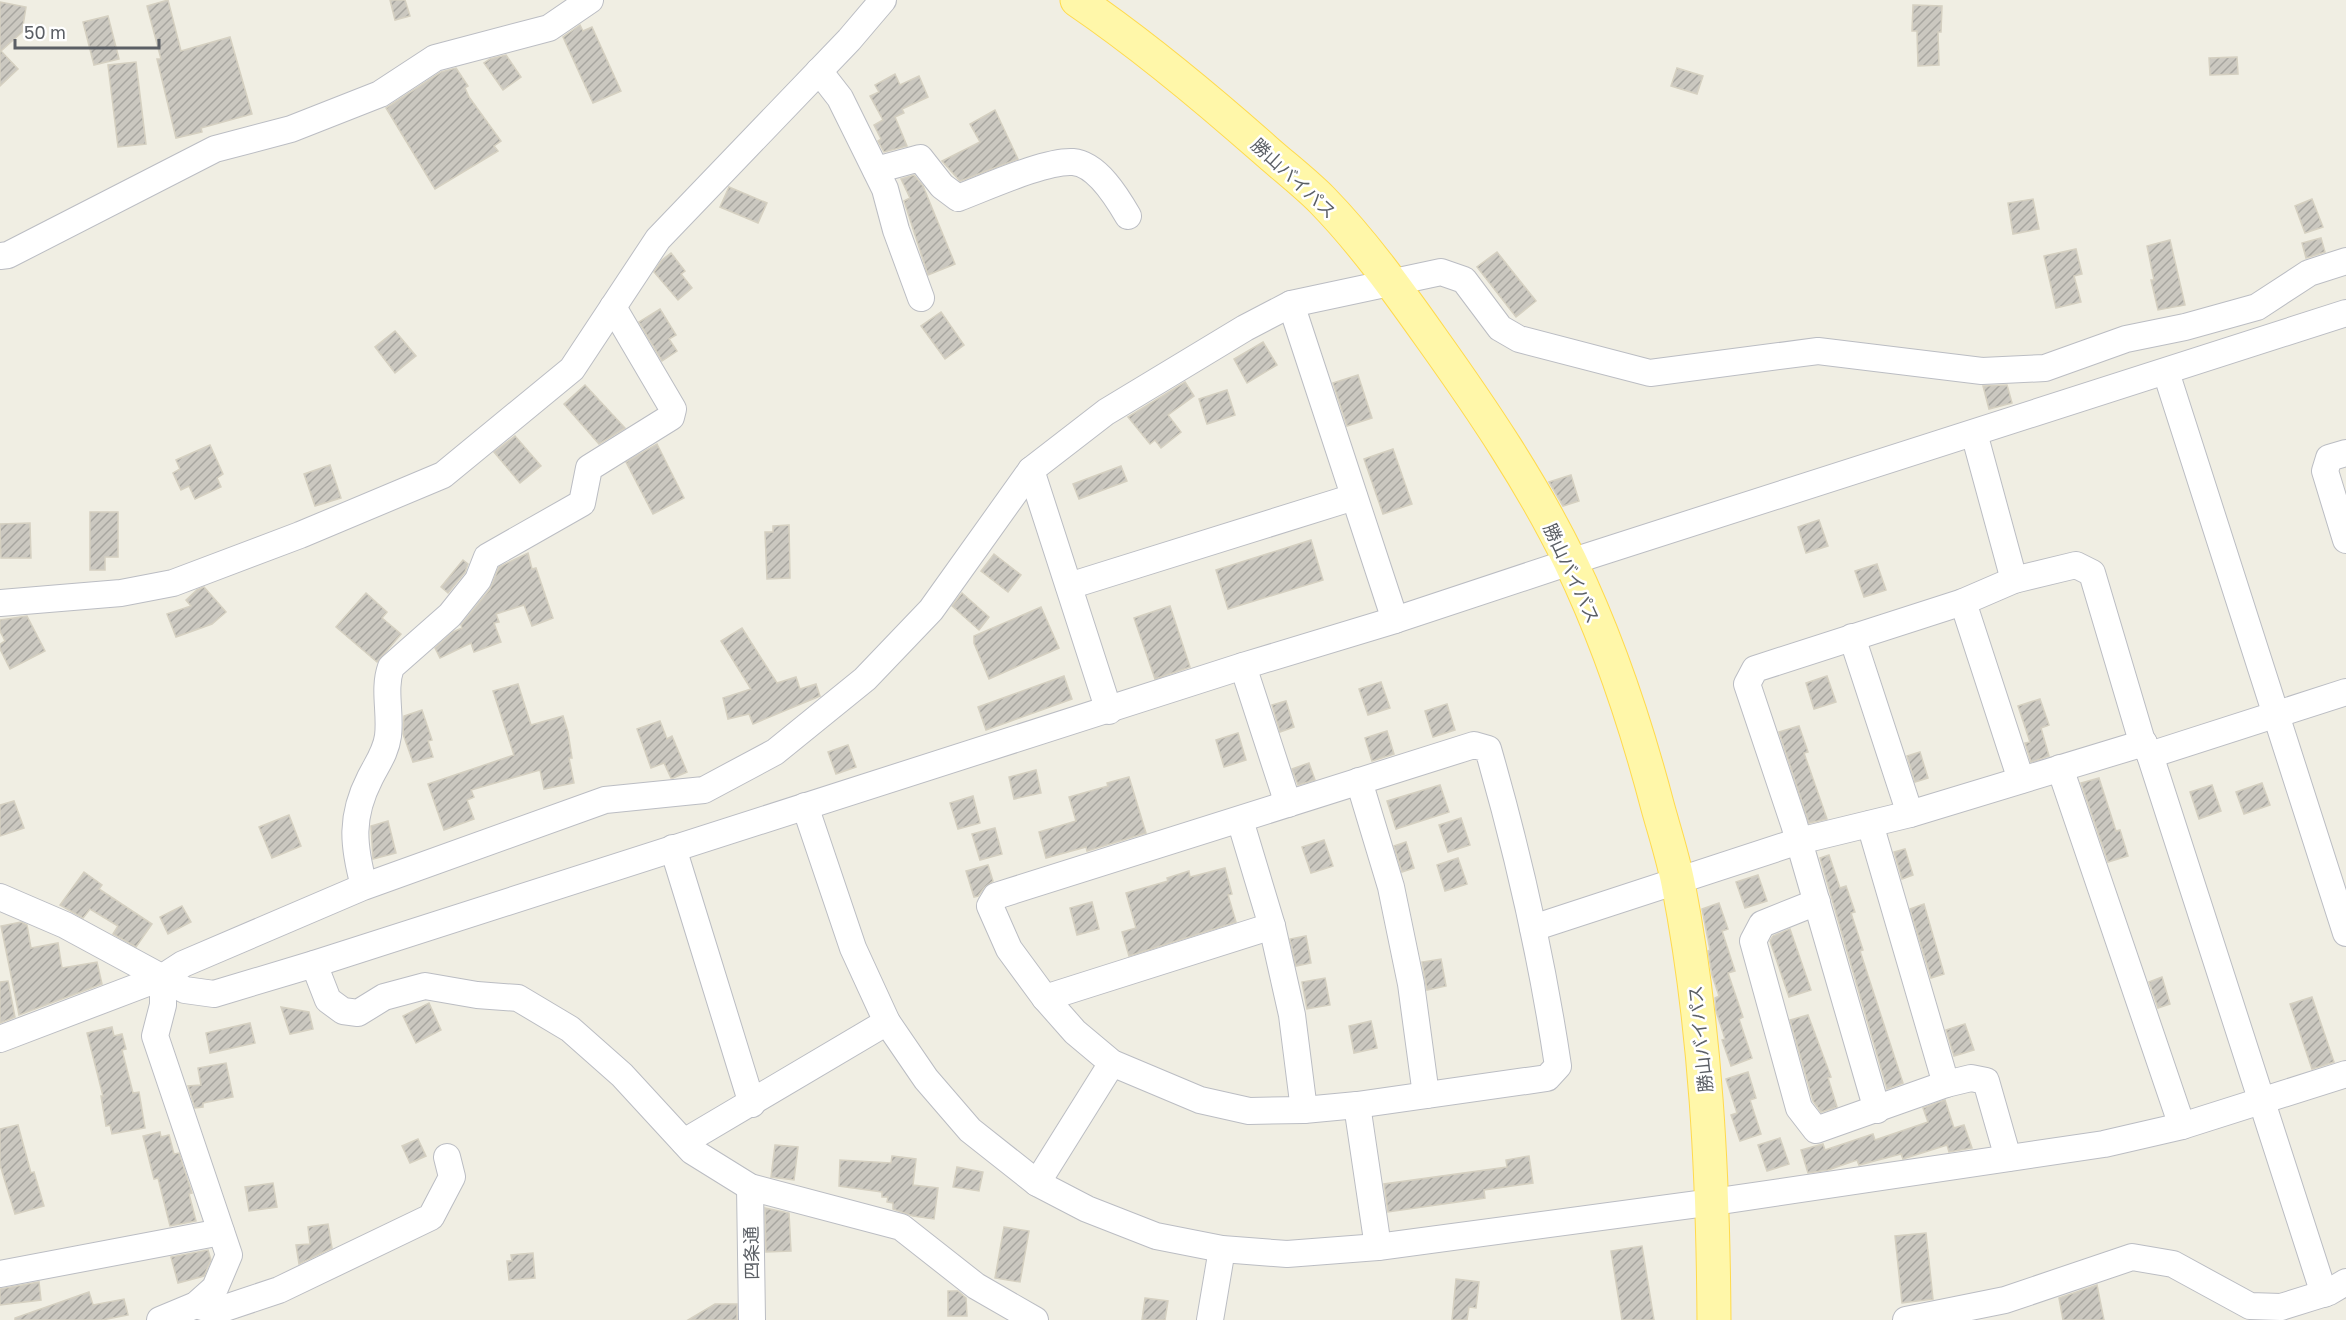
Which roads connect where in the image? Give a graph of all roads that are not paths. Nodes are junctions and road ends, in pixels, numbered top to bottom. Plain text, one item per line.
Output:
1 (590, 0) edge
2 (883, 0) edge
3 (1077, 0) edge
4 (819, 71) junction
5 (876, 170) junction
6 (1128, 216) dead end
7 (0, 256) edge
8 (2346, 261) edge
9 (1391, 282) junction
10 (921, 298) dead end
11 (1291, 304) junction
12 (613, 307) junction
13 (2346, 313) edge
14 (2166, 372) junction
15 (1974, 433) junction
16 (2346, 453) edge
17 (1031, 470) junction
18 (1354, 497) junction
19 (2346, 540) edge
20 (1570, 562) junction
21 (2014, 580) junction
22 (1069, 586) junction
23 (1963, 602) junction
24 (0, 603) edge
25 (1395, 620) junction
26 (1852, 637) junction
27 (1243, 666) junction
28 (2346, 692) edge
29 (1109, 711) junction
30 (2275, 714) junction
31 (2147, 749) junction
32 (2060, 768) junction
33 (2021, 780) junction
34 (1359, 781) junction
35 (1288, 804) junction
36 (805, 807) junction
37 (1910, 814) junction
38 (1240, 820) junction
39 (1870, 824) junction
40 (1799, 841) junction
41 (673, 848) junction
42 (1677, 881) junction
43 (364, 886) junction
44 (0, 897) edge
45 (1817, 902) junction
46 (1272, 926) junction
47 (1533, 928) junction
48 (2346, 933) edge
49 (314, 964) junction
50 (163, 977) junction
51 (1045, 998) junction
52 (887, 1022) junction
53 (0, 1039) edge
54 (1112, 1063) junction
55 (2346, 1074) edge
56 (1946, 1084) junction
57 (1426, 1095) junction
58 (2262, 1101) junction
59 (752, 1104) junction
60 (1357, 1105) junction
61 (1304, 1110) junction
62 (1877, 1110) junction
63 (2182, 1126) junction
64 (684, 1142) junction
65 (447, 1157) dead end
66 (2008, 1158) junction
67 (1037, 1184) junction
68 (750, 1186) junction
69 (1713, 1202) junction
70 (221, 1232) junction
71 (1378, 1247) junction
72 (1222, 1249) junction
73 (0, 1274) edge
74 (2335, 1288) edge
75 (196, 1305) junction
76 (160, 1320) edge
77 (752, 1320) edge
78 (1035, 1320) edge
79 (1210, 1320) edge
80 (1714, 1320) edge
81 (1906, 1320) edge

1 - 7 street
2 - 4 street
3 - 9 main road, 勝山バイパス
4 - 5 street
4 - 12 street
5 - 6 street
5 - 10 street
8 - 9 street
9 - 11 street
9 - 20 main road, 勝山バイパス
11 - 17 street
11 - 18 street
12 - 24 street
12 - 43 street
13 - 14 street
14 - 15 street
14 - 30 street
15 - 20 street
15 - 21 street
16 - 19 street
17 - 22 street
17 - 43 street
18 - 22 street
18 - 25 street
20 - 25 street
20 - 42 main road, 勝山バイパス
21 - 23 street
21 - 31 street
22 - 29 street
23 - 26 street
23 - 33 street
25 - 27 street
26 - 37 street
26 - 40 street
27 - 29 street
27 - 35 street
28 - 30 street
29 - 36 street
30 - 31 street
30 - 48 street
31 - 32 street
31 - 58 street
32 - 33 street
32 - 63 street
33 - 37 street
34 - 35 street
34 - 47 street
34 - 57 street
35 - 38 street
36 - 41 street
36 - 52 street
37 - 39 street
38 - 46 street
38 - 51 street
39 - 40 street
39 - 56 street
40 - 42 street
40 - 45 street
41 - 49 street
41 - 59 street
42 - 47 street
42 - 69 main road, 勝山バイパス
43 - 50 street
44 - 50 street
45 - 62 street
45 - 62 street
46 - 51 street
46 - 61 street
47 - 57 street
49 - 50 street
49 - 64 street
50 - 53 street
50 - 70 street
51 - 54 street
52 - 59 street
52 - 67 street
54 - 61 street
54 - 67 street
55 - 58 street
56 - 62 street
56 - 66 street
57 - 60 street
58 - 63 street
58 - 74 street
59 - 64 street
60 - 61 street
60 - 71 street
63 - 66 street
64 - 68 street
65 - 75 street
66 - 69 street
67 - 72 street
68 - 77 street, 四条通
68 - 78 street
69 - 71 street
69 - 80 main road, 勝山バイパス
70 - 73 street
70 - 75 street
71 - 72 street
72 - 79 street
74 - 81 street
75 - 76 street

